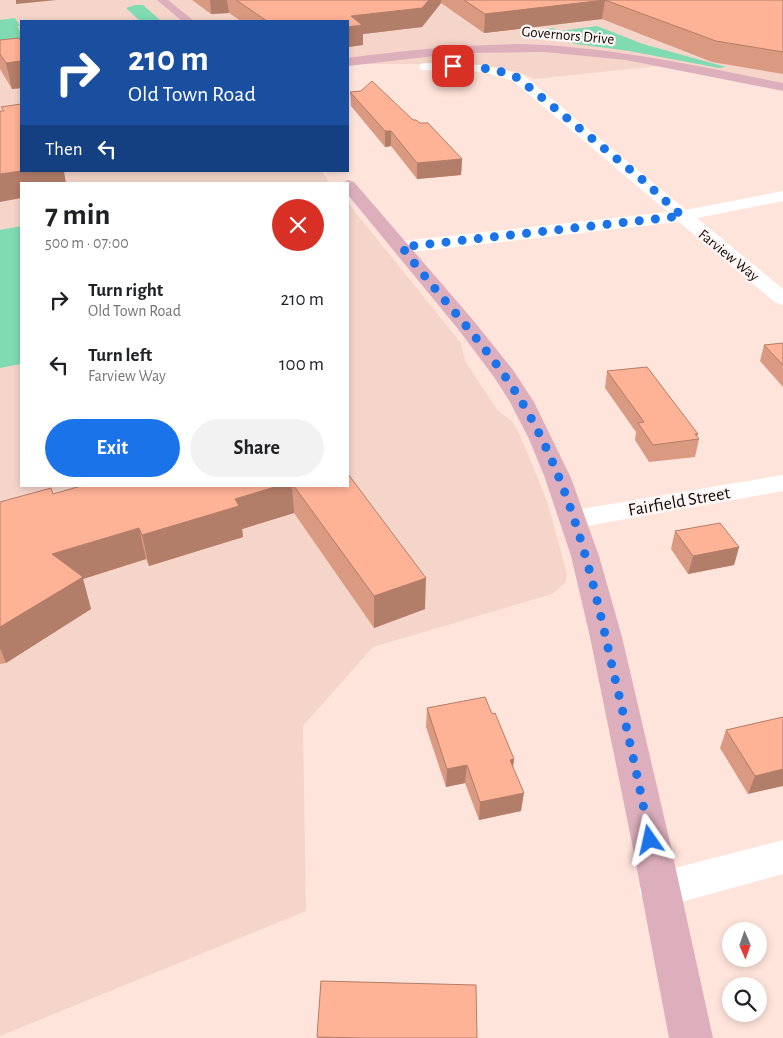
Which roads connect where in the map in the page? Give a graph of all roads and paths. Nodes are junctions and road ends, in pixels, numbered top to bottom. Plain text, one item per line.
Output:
1 (162, 0) edge
2 (187, 20) edge
3 (349, 62) edge
4 (425, 67) dead end
5 (783, 86) edge
6 (337, 172) edge
7 (345, 182) edge
8 (349, 186) edge
9 (783, 196) edge
10 (682, 216) junction
11 (402, 247) junction
12 (783, 299) edge
13 (783, 482) edge
14 (575, 520) junction
15 (783, 857) edge
16 (659, 890) junction
17 (691, 1038) edge

1 - 2 main road
3 - 5 main road, Governors Drive
4 - 10 street, Farview Way
6 - 7 main road
8 - 11 main road
9 - 10 street
10 - 11 street
10 - 12 street, Farview Way
11 - 14 main road
13 - 14 street, Fairfield Street
14 - 16 main road
15 - 16 street
16 - 17 main road

